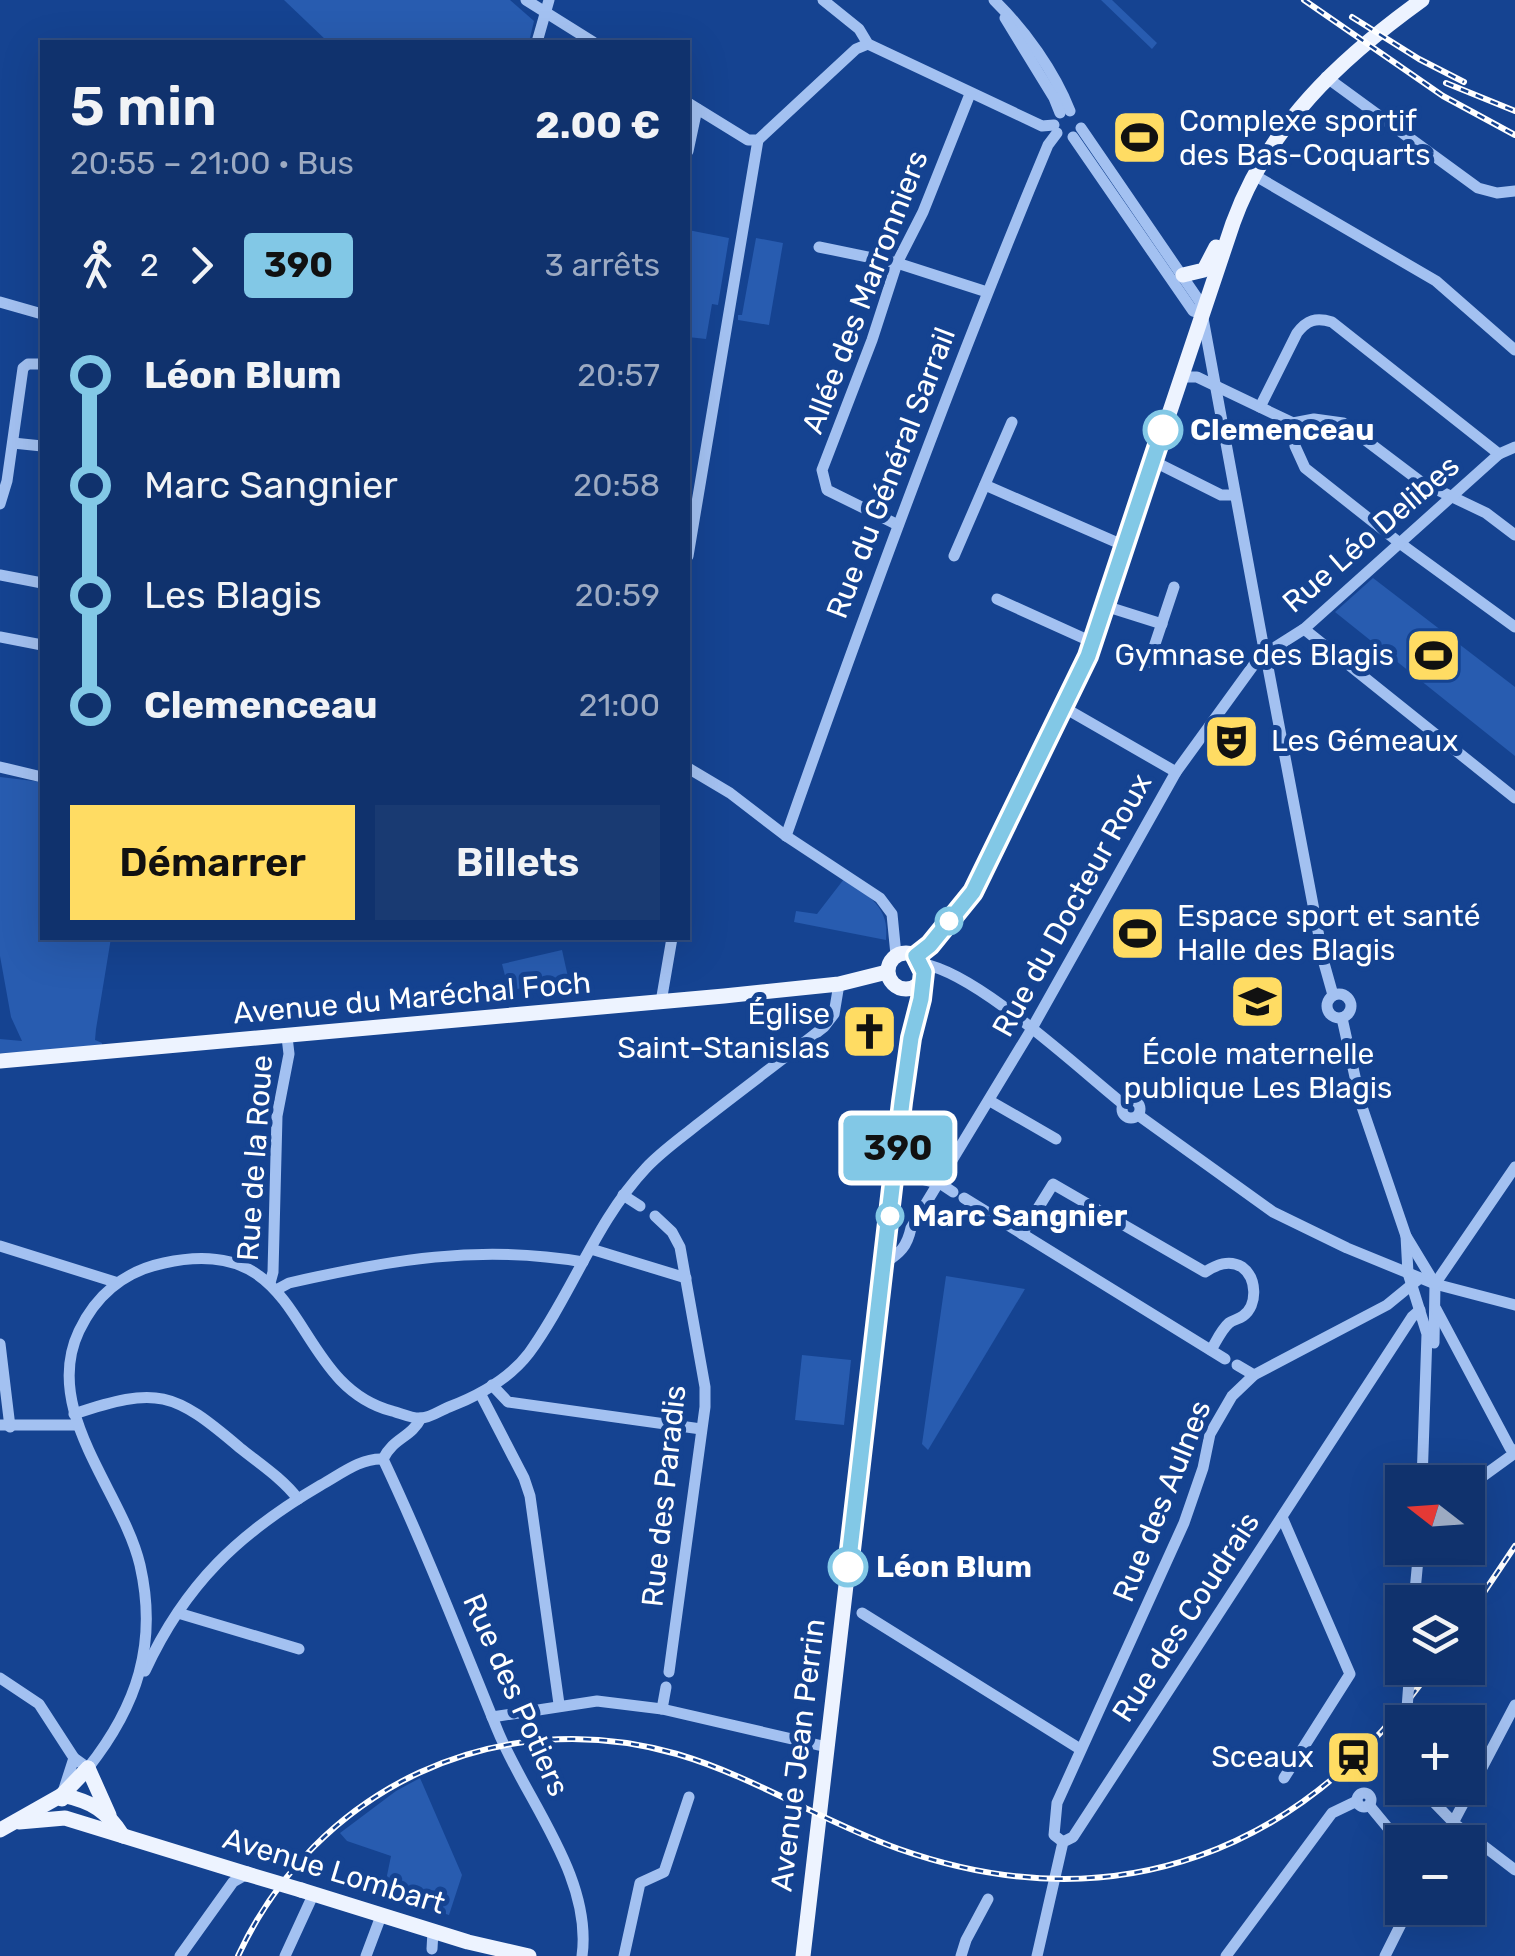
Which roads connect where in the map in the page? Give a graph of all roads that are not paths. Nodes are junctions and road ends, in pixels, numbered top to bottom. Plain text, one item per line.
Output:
1 (526, 0) edge
2 (550, 0) edge
3 (823, 0) edge
4 (995, 1) edge
5 (1418, 1) edge
6 (546, 14) junction
7 (539, 40) edge
8 (589, 40) edge
9 (868, 44) junction
10 (1326, 78) junction
11 (970, 94) junction
12 (692, 106) edge
13 (1060, 120) junction
14 (1077, 132) junction
15 (758, 140) junction
16 (1254, 175) junction
17 (1515, 190) edge
18 (1233, 224) junction
19 (819, 248) dead end
20 (897, 264) junction
21 (1183, 275) junction
22 (987, 292) junction
23 (0, 302) edge
24 (40, 313) edge
25 (1202, 314) junction
26 (1515, 350) edge
27 (40, 364) edge
28 (1181, 377) junction
29 (1214, 385) junction
30 (1260, 407) junction
31 (1012, 422) dead end
32 (1293, 423) junction
33 (13, 443) junction
34 (40, 446) edge
35 (1515, 446) edge
36 (1499, 454) junction
37 (1153, 461) junction
38 (985, 484) junction
39 (1234, 495) junction
40 (1452, 496) junction
41 (0, 504) edge
42 (898, 525) junction
43 (1515, 534) edge
44 (690, 544) edge
45 (1401, 544) junction
46 (1125, 546) junction
47 (954, 556) dead end
48 (0, 575) edge
49 (40, 583) edge
50 (1174, 587) dead end
51 (997, 599) dead end
52 (1104, 606) junction
53 (1162, 624) junction
54 (1515, 627) edge
55 (1304, 628) junction
56 (2, 638) edge
57 (1092, 642) junction
58 (40, 645) edge
59 (1268, 646) junction
60 (1263, 661) junction
61 (1149, 662) dead end
62 (1063, 708) junction
63 (0, 767) edge
64 (690, 769) edge
65 (1176, 772) junction
66 (40, 777) edge
67 (1515, 798) edge
68 (786, 836) junction
69 (672, 940) edge
70 (896, 956) junction
71 (920, 967) junction
72 (888, 972) junction
73 (839, 984) junction
74 (904, 989) junction
75 (661, 1002) junction
76 (1031, 1030) junction
77 (287, 1038) junction
78 (911, 1038) junction
79 (0, 1061) edge
80 (990, 1101) junction
81 (1056, 1139) dead end
82 (897, 1163) junction
83 (1515, 1167) edge
84 (941, 1184) junction
85 (624, 1195) junction
86 (640, 1206) dead end
87 (655, 1216) dead end
88 (1022, 1234) junction
89 (1406, 1236) junction
90 (0, 1246) edge
91 (591, 1249) junction
92 (1406, 1256) junction
93 (582, 1262) junction
94 (884, 1263) junction
95 (1392, 1266) junction
96 (686, 1278) junction
97 (1413, 1278) junction
98 (115, 1282) junction
99 (1436, 1284) junction
100 (273, 1286) junction
101 (1435, 1304) junction
102 (1387, 1305) junction
103 (1515, 1305) edge
104 (1416, 1309) junction
105 (1440, 1324) junction
106 (0, 1344) edge
107 (1211, 1350) junction
108 (1254, 1375) junction
109 (492, 1385) junction
110 (481, 1395) junction
111 (1426, 1410) junction
112 (421, 1418) junction
113 (76, 1420) junction
114 (5, 1426) edge
115 (702, 1429) junction
116 (1515, 1452) edge
117 (383, 1459) junction
118 (1423, 1465) edge
119 (1485, 1474) edge
120 (298, 1499) junction
121 (1282, 1517) junction
122 (862, 1612) dead end
123 (178, 1613) junction
124 (148, 1628) junction
125 (162, 1635) junction
126 (299, 1649) dead end
127 (669, 1672) dead end
128 (0, 1678) edge
129 (666, 1686) dead end
130 (138, 1688) junction
131 (559, 1704) junction
132 (1515, 1704) edge
133 (662, 1709) junction
134 (492, 1717) junction
135 (827, 1748) junction
136 (1080, 1749) junction
137 (74, 1758) junction
138 (88, 1768) junction
139 (1284, 1778) dead end
140 (62, 1796) junction
141 (689, 1797) dead end
142 (84, 1800) junction
143 (1437, 1805) edge
144 (110, 1815) junction
145 (64, 1818) junction
146 (18, 1822) junction
147 (1455, 1824) junction
148 (1385, 1827) edge
149 (0, 1830) edge
150 (124, 1836) junction
151 (1063, 1842) junction
152 (1515, 1870) edge
153 (246, 1874) junction
154 (307, 1892) junction
155 (988, 1900) dead end
156 (381, 1916) junction
157 (1400, 1925) edge
158 (434, 1931) junction
159 (432, 1948) dead end
160 (180, 1956) edge
161 (284, 1956) edge
162 (366, 1956) edge
163 (526, 1956) edge
164 (582, 1956) edge
165 (624, 1956) edge
166 (803, 1956) edge
167 (961, 1956) edge
168 (1037, 1956) edge
169 (1226, 1956) edge
170 (1385, 1956) edge

1 - 6 street
2 - 6 street
3 - 9 street
4 - 13 street
5 - 10 main road
6 - 7 street
6 - 8 street
9 - 11 street
9 - 15 street
10 - 16 main road
10 - 17 street
11 - 13 street
11 - 20 street, Allée des Marronniers
12 - 15 street
13 - 14 street
13 - 14 street
13 - 22 street, Rue du Général Sarrail
14 - 21 street
14 - 25 street
15 - 44 street
16 - 18 main road
16 - 26 street
18 - 21 main road
18 - 25 main road
19 - 20 street
20 - 22 street
20 - 42 street, Allée des Marronniers
21 - 25 street
22 - 42 street, Rue du Général Sarrail
23 - 24 street
25 - 28 main road
25 - 29 street
27 - 33 street
28 - 29 street
28 - 37 main road
29 - 30 street
29 - 39 street
30 - 32 street
30 - 36 street
31 - 38 street
32 - 40 street
32 - 45 street
33 - 34 street
33 - 41 street
35 - 36 street, Rue Léo Delibes
36 - 40 street, Rue Léo Delibes
37 - 39 street
37 - 46 main road
38 - 46 street
38 - 47 street
39 - 59 street
40 - 43 street
40 - 45 street, Rue Léo Delibes
42 - 68 street, Rue du Général Sarrail
45 - 54 street
45 - 55 street, Rue Léo Delibes
46 - 52 main road
48 - 49 street
50 - 53 street
51 - 57 street
52 - 53 street
52 - 57 main road
53 - 61 street
55 - 59 street, Rue Léo Delibes
55 - 67 street
56 - 58 street
57 - 62 main road
59 - 60 street
60 - 65 street, Rue du Docteur Roux
60 - 89 street
62 - 65 street
62 - 71 main road
63 - 66 street
64 - 68 street
65 - 76 street, Rue du Docteur Roux
68 - 70 street
69 - 75 street
70 - 71 main road
70 - 72 main road
71 - 74 main road
71 - 76 street
71 - 78 main road, Avenue Jean Perrin
72 - 73 main road, Avenue du Maréchal Foch
72 - 74 main road
73 - 75 main road, Avenue du Maréchal Foch
73 - 85 street
74 - 78 main road, Avenue Jean Perrin
75 - 77 main road, Avenue du Maréchal Foch
76 - 80 street, Rue du Docteur Roux
76 - 95 street
77 - 79 main road, Avenue du Maréchal Foch
77 - 100 street, Rue de la Roue
78 - 82 main road, Avenue Jean Perrin
80 - 81 street
80 - 84 street, Rue du Docteur Roux
82 - 84 street
82 - 94 main road, Avenue Jean Perrin
83 - 99 street
84 - 88 street
84 - 94 street
85 - 86 street
85 - 91 street
87 - 96 street, Rue des Paradis
88 - 107 street
88 - 107 street
89 - 92 street
89 - 99 street
90 - 98 street
91 - 93 street
91 - 96 street
92 - 95 street
92 - 97 street
93 - 100 street
93 - 109 street
94 - 135 main road, Avenue Jean Perrin
95 - 97 street
96 - 115 street, Rue des Paradis
97 - 99 street
97 - 102 street, Rue des Aulnes
97 - 104 street
98 - 100 street
98 - 113 street
99 - 101 street
99 - 103 street
100 - 112 street
101 - 104 street
101 - 105 street
102 - 104 street
102 - 108 street, Rue des Aulnes
104 - 111 street
104 - 121 street, Rue des Coudrais
105 - 111 street
105 - 116 street
106 - 114 street
107 - 108 street
108 - 136 street, Rue des Aulnes
109 - 110 street
109 - 115 street
110 - 112 street
110 - 131 street
111 - 118 street
112 - 117 street
113 - 114 street
113 - 120 street
113 - 124 street
115 - 127 street, Rue des Paradis
116 - 119 street
117 - 120 street
117 - 134 street, Rue des Potiers
120 - 123 street
121 - 139 street
121 - 151 street, Rue des Coudrais
122 - 136 street
123 - 125 street
123 - 126 street
124 - 125 street
124 - 130 street
125 - 130 street
128 - 137 street
129 - 133 street
130 - 138 street
131 - 133 street
131 - 134 street
132 - 147 street
133 - 135 street
134 - 164 street, Rue des Potiers
135 - 166 main road, Avenue Jean Perrin
136 - 151 street, Rue des Aulnes
137 - 138 street
137 - 140 street
138 - 140 main road, Avenue Lombart
138 - 142 main road
138 - 144 main road
140 - 142 main road
140 - 145 main road
140 - 146 main road, Avenue Lombart
141 - 165 street
142 - 144 main road
142 - 145 main road
143 - 147 street
144 - 150 main road
145 - 146 main road, Avenue Lombart
145 - 150 main road, Avenue Lombart
146 - 149 main road, Avenue Lombart
147 - 152 street
148 - 169 street
150 - 153 main road, Avenue Lombart
151 - 168 street, Rue des Coudrais
153 - 154 main road, Avenue Lombart, bridge
153 - 160 street
154 - 156 main road, Avenue Lombart
154 - 161 street
155 - 167 street
156 - 158 main road, Avenue Lombart
156 - 162 street
157 - 170 street
158 - 159 street
158 - 163 main road, Avenue Lombart

